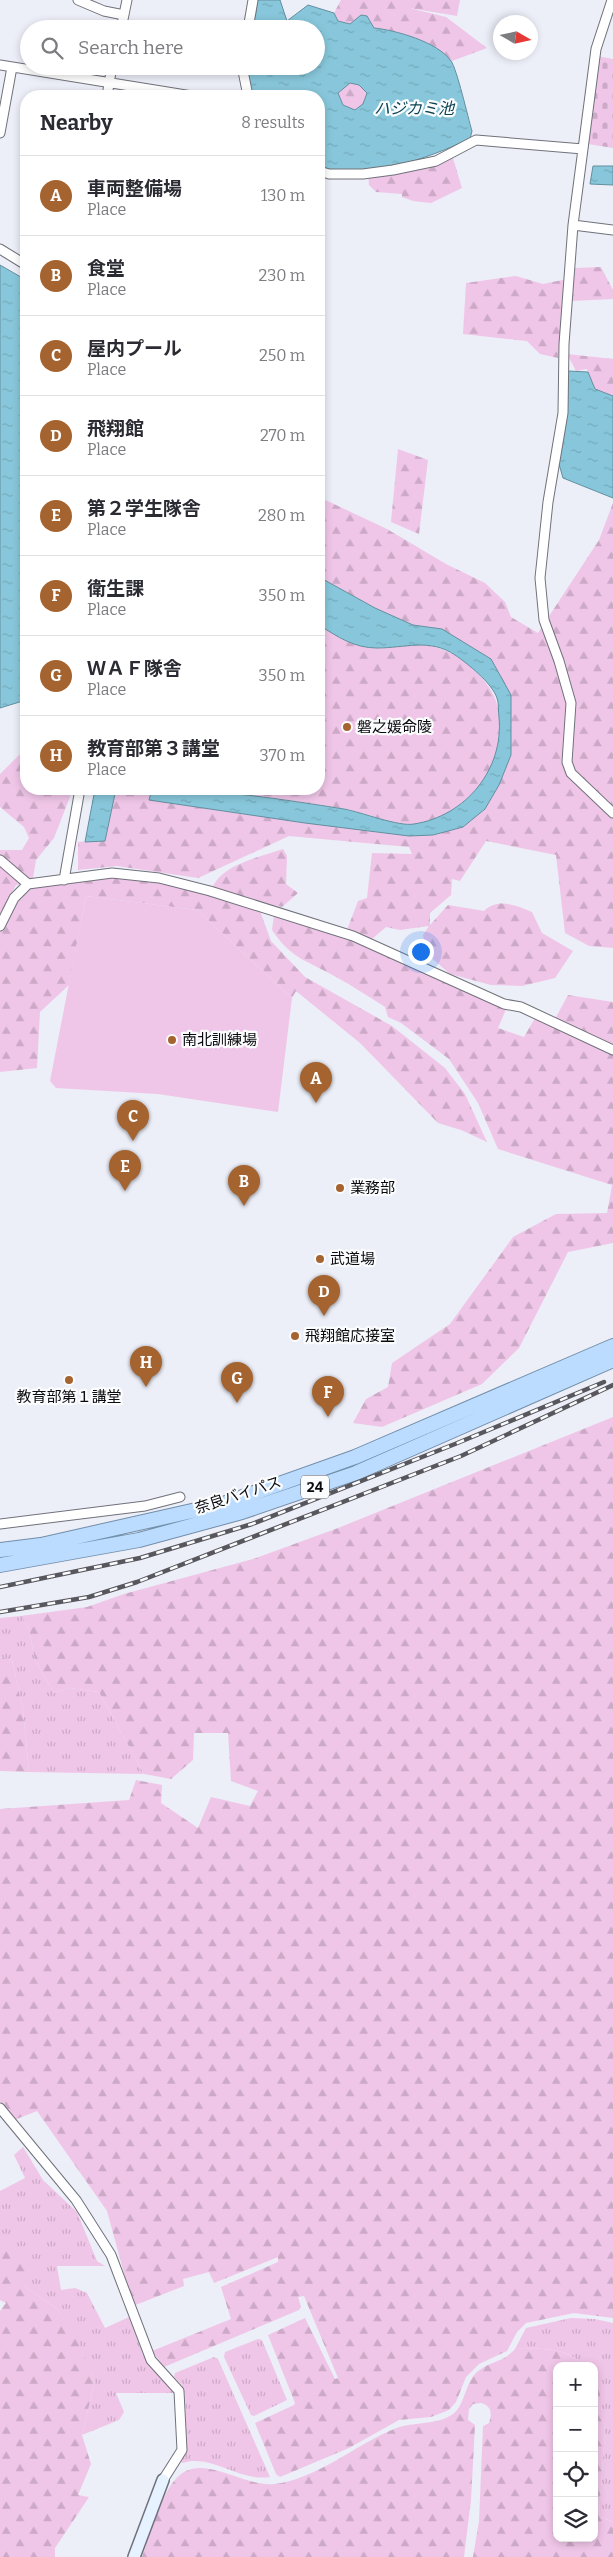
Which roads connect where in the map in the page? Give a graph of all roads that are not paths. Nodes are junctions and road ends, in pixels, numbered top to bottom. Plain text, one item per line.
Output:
1 (78, 0) edge
2 (127, 0) edge
3 (250, 0) edge
4 (612, 0) edge
5 (124, 15) junction
6 (123, 20) edge
7 (249, 20) edge
8 (0, 65) edge
9 (12, 67) junction
10 (20, 68) edge
11 (58, 75) edge
12 (110, 75) edge
13 (244, 75) edge
14 (109, 84) junction
15 (108, 90) edge
16 (150, 90) edge
17 (246, 90) edge
18 (0, 133) edge
19 (583, 149) junction
20 (325, 173) edge
21 (573, 226) junction
22 (613, 230) edge
23 (0, 249) edge
24 (20, 261) edge
25 (79, 795) edge
26 (613, 814) edge
27 (0, 860) edge
28 (64, 880) junction
29 (28, 884) junction
30 (0, 926) edge
31 (613, 1050) edge
32 (613, 1346) edge
33 (613, 1360) edge
34 (180, 1497) dead end
35 (132, 1507) junction
36 (0, 1524) edge
37 (136, 1525) junction
38 (0, 1550) edge
39 (0, 1566) edge
40 (0, 2108) edge
41 (163, 2480) joint
42 (134, 2557) edge

1 - 5 street
2 - 5 street
3 - 7 street
4 - 19 street
5 - 6 street
8 - 9 street
9 - 10 street
9 - 18 street
11 - 14 street
12 - 14 street
13 - 17 street
14 - 15 street
14 - 16 street
19 - 20 street
19 - 21 street
21 - 22 street
21 - 26 street
23 - 24 street
25 - 28 street
27 - 29 street
28 - 29 street
28 - 31 street
29 - 30 street
32 - 37 highway, 奈良バイパス / 24
33 - 39 highway, 奈良バイパス / 24
34 - 35 street
35 - 36 street
35 - 37 street
37 - 38 highway, 奈良バイパス / 24
40 - 41 street
41 - 42 main road

